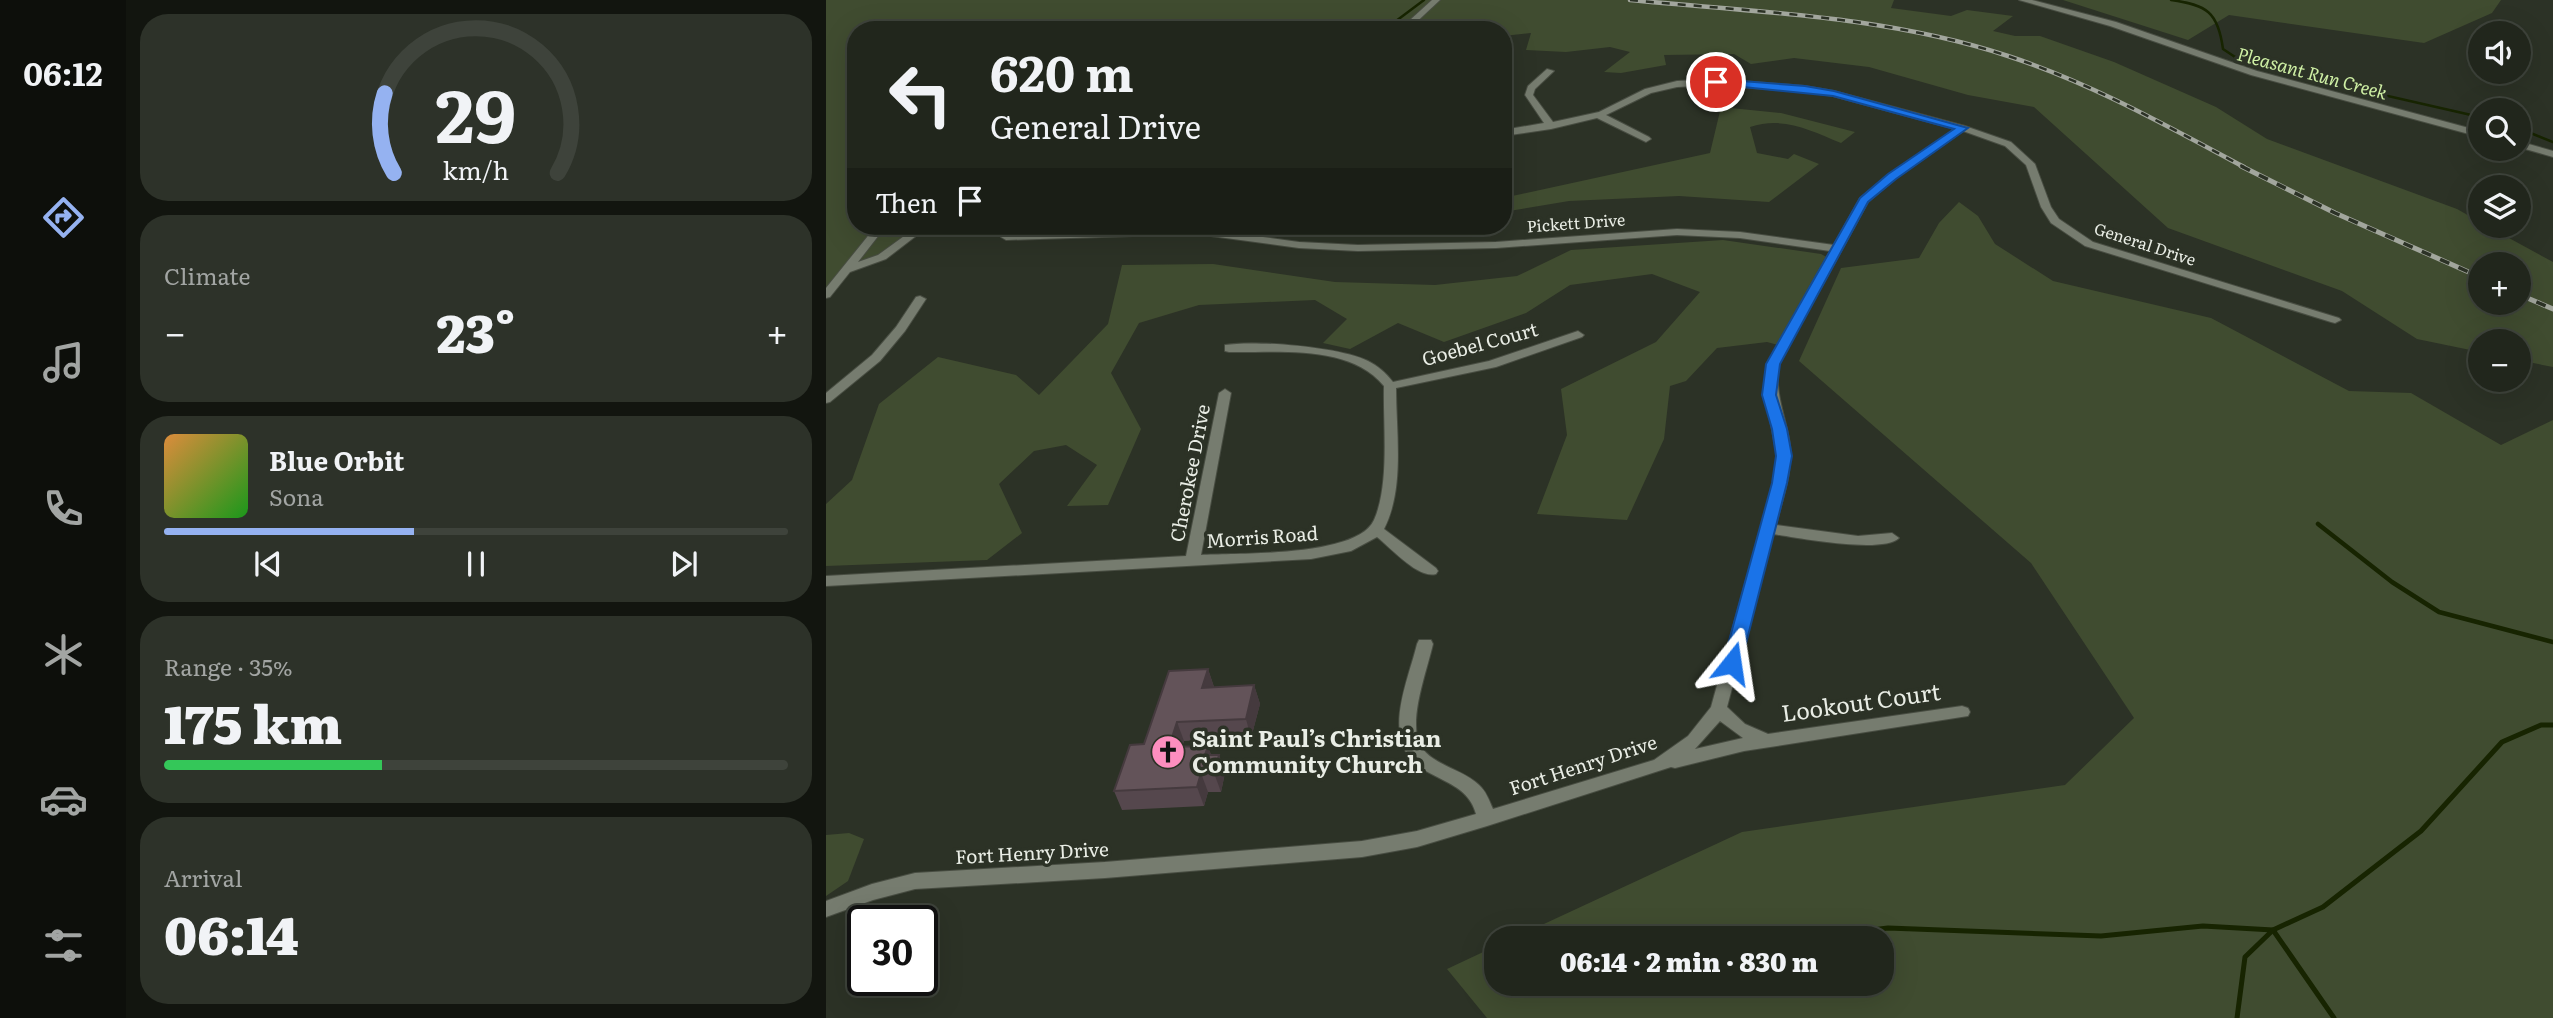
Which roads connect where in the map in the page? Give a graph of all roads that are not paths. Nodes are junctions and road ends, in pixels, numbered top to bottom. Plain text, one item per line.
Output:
1 (1436, 0) edge
2 (2023, 0) edge
3 (1413, 21) edge
4 (1550, 71) dead end
5 (1598, 115) junction
6 (1551, 126) junction
7 (1962, 128) junction
8 (2468, 131) edge
9 (1512, 132) edge
10 (1646, 139) dead end
11 (2531, 148) edge
12 (2553, 154) edge
13 (874, 235) edge
14 (912, 235) edge
15 (1054, 235) edge
16 (1235, 235) edge
17 (1006, 237) dead end
18 (1838, 248) junction
19 (846, 271) junction
20 (826, 295) edge
21 (920, 299) dead end
22 (2335, 320) dead end
23 (1578, 335) dead end
24 (1228, 348) dead end
25 (1390, 386) junction
26 (1225, 393) dead end
27 (826, 399) edge
28 (1768, 529) junction
29 (1376, 530) junction
30 (1892, 538) dead end
31 (1192, 560) junction
32 (1431, 571) dead end
33 (826, 581) edge
34 (1425, 644) dead end
35 (1718, 708) junction
36 (1962, 712) dead end
37 (1768, 740) junction
38 (1660, 765) junction
39 (1487, 819) junction
40 (826, 909) edge

1 - 3 street
2 - 8 street
4 - 6 street
5 - 6 street, General Drive
5 - 7 street, General Drive
5 - 10 street
6 - 9 street, General Drive
7 - 18 street, Fort Henry Drive
7 - 22 street, General Drive
11 - 12 street
13 - 19 street
14 - 19 street
15 - 17 street, Pickett Drive
16 - 18 street, Pickett Drive
18 - 28 street, Fort Henry Drive
19 - 20 street
21 - 27 street
23 - 25 street, Goebel Court
24 - 25 street
25 - 29 street
26 - 31 street, Cherokee Drive
28 - 30 street
28 - 35 street, Fort Henry Drive
29 - 31 street, Morris Road
29 - 32 street
31 - 33 street, Morris Road
34 - 39 street
35 - 37 street, Lookout Court
35 - 38 street, Fort Henry Drive
36 - 37 street, Lookout Court
37 - 38 street, Lookout Court
38 - 39 street, Fort Henry Drive
39 - 40 street, Fort Henry Drive

